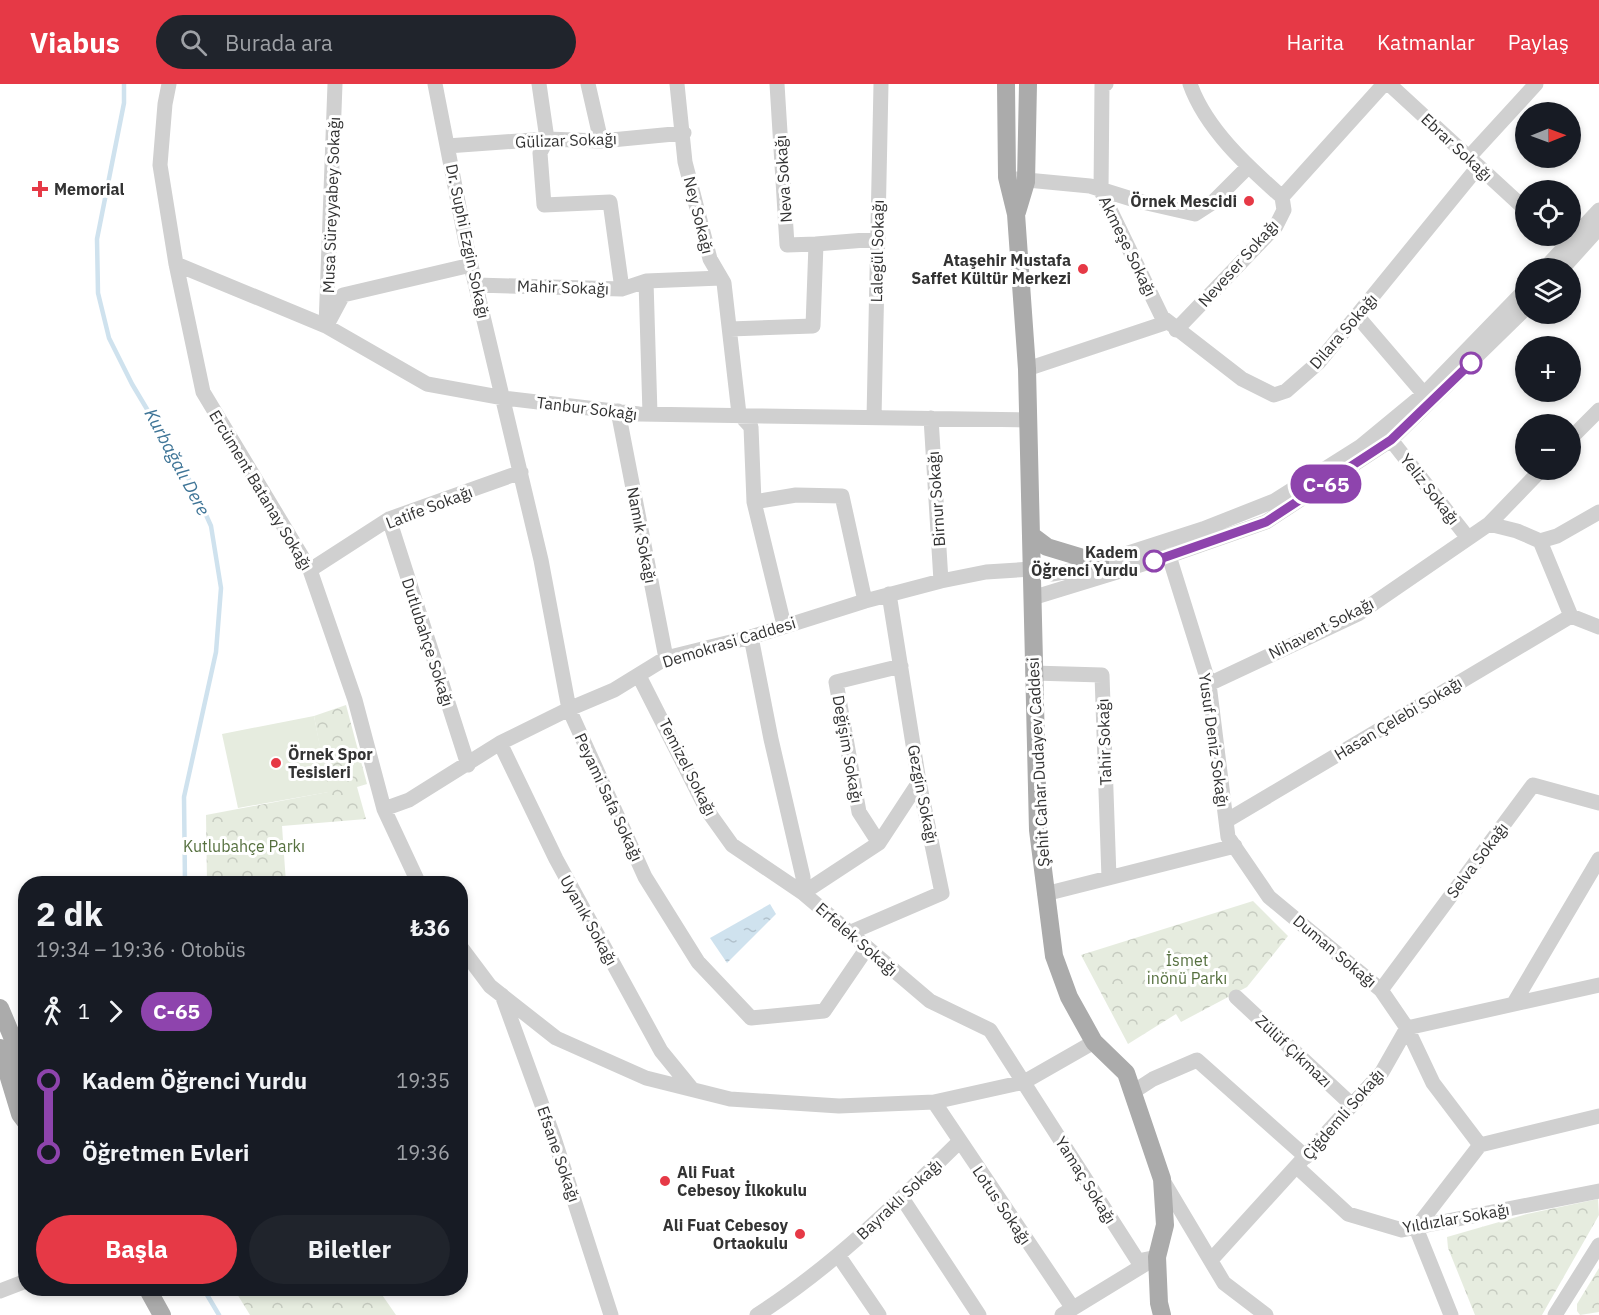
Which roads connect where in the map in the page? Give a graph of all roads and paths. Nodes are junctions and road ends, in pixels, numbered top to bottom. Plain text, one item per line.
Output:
1 (170, 84) edge
2 (335, 84) edge
3 (435, 84) edge
4 (539, 84) edge
5 (588, 84) edge
6 (678, 84) edge
7 (777, 84) edge
8 (881, 84) edge
9 (1006, 84) edge
10 (1028, 84) edge
11 (1106, 84) edge
12 (1190, 84) edge
13 (1384, 84) edge
14 (1389, 84) edge
15 (1536, 84) edge
16 (684, 132) junction
17 (547, 139) junction
18 (601, 141) junction
19 (447, 146) junction
20 (1474, 161) junction
21 (1248, 167) junction
22 (1007, 177) junction
23 (1026, 182) junction
24 (1101, 191) junction
25 (1282, 197) junction
26 (1515, 200) edge
27 (1599, 210) edge
28 (1016, 214) junction
29 (1581, 230) edge
30 (1598, 230) edge
31 (878, 239) junction
32 (816, 244) junction
33 (1566, 246) edge
34 (1555, 258) edge
35 (1572, 258) edge
36 (176, 264) junction
37 (471, 265) junction
38 (721, 278) junction
39 (646, 281) junction
40 (476, 285) junction
41 (622, 289) junction
42 (1515, 301) edge
43 (1358, 317) junction
44 (1515, 319) edge
45 (326, 326) junction
46 (1172, 326) junction
47 (730, 329) junction
48 (1026, 369) junction
49 (1424, 394) junction
50 (504, 398) junction
51 (1599, 410) edge
52 (618, 411) junction
53 (650, 414) junction
54 (739, 414) junction
55 (873, 418) junction
56 (931, 418) junction
57 (1028, 420) junction
58 (1581, 428) edge
59 (1391, 440) junction
60 (521, 472) junction
61 (1531, 480) edge
62 (754, 502) junction
63 (1599, 512) edge
64 (389, 519) junction
65 (1489, 524) junction
66 (1031, 535) junction
67 (1468, 538) junction
68 (1540, 541) junction
69 (1169, 556) junction
70 (1100, 563) junction
71 (1032, 569) junction
72 (310, 570) junction
73 (941, 581) junction
74 (889, 594) junction
75 (1032, 598) junction
76 (865, 601) junction
77 (1571, 615) junction
78 (784, 625) junction
79 (1599, 627) edge
80 (751, 637) junction
81 (666, 658) junction
82 (902, 666) junction
83 (1033, 673) junction
84 (639, 675) junction
85 (1209, 684) junction
86 (569, 709) junction
87 (500, 743) junction
88 (468, 765) junction
89 (919, 782) junction
90 (1599, 803) edge
91 (384, 809) junction
92 (1226, 821) junction
93 (879, 843) junction
94 (1234, 846) junction
95 (1599, 860) edge
96 (415, 876) edge
97 (1109, 878) junction
98 (803, 893) junction
99 (1045, 894) junction
100 (849, 933) junction
101 (867, 948) junction
102 (468, 957) edge
103 (1599, 985) edge
104 (1381, 990) junction
105 (502, 995) junction
106 (1236, 997) dead end
107 (1514, 1003) junction
108 (0, 1008) edge
109 (1407, 1028) junction
110 (1094, 1042) junction
111 (0, 1048) edge
112 (18, 1053) edge
113 (1024, 1082) junction
114 (693, 1089) junction
115 (1133, 1092) junction
116 (934, 1102) junction
117 (1352, 1105) junction
118 (18, 1107) edge
119 (1599, 1116) edge
120 (959, 1142) junction
121 (1480, 1145) junction
122 (1301, 1162) junction
123 (1162, 1179) junction
124 (1599, 1191) edge
125 (902, 1198) junction
126 (1416, 1228) junction
127 (1599, 1245) edge
128 (838, 1255) junction
129 (1157, 1257) junction
130 (1211, 1260) junction
131 (18, 1284) edge
132 (0, 1291) edge
133 (151, 1296) edge
134 (1067, 1311) edge
135 (767, 1312) edge
136 (162, 1315) edge
137 (611, 1315) edge
138 (879, 1315) edge
139 (979, 1315) edge
140 (1162, 1315) edge
141 (1266, 1315) edge
142 (1450, 1315) edge
143 (1555, 1315) edge

1 - 36 street, Ercüment Batanay Sokağı
2 - 45 street, Musa Süreyyabey Sokağı
3 - 19 street, Dr. Suphi Ezgin Sokağı
4 - 17 street
5 - 18 street
6 - 16 street, Ney Sokağı
7 - 32 street, Neva Sokağı
8 - 31 street, Lalegül Sokağı
9 - 22 main road, Şehit Cahar Dudayev Caddesi
10 - 23 main road, Şehit Cahar Dudayev Caddesi
11 - 24 street, Akmeşe Sokağı
12 - 21 street
13 - 25 street, Neveser Sokağı
14 - 20 street, Ebrar Sokağı
15 - 20 street, Dilara Sokağı
16 - 18 street, Gülizar Sokağı
16 - 38 street, Ney Sokağı
17 - 18 street, Gülizar Sokağı
17 - 19 street, Gülizar Sokağı
17 - 41 street
19 - 37 street, Dr. Suphi Ezgin Sokağı
20 - 26 street, Ebrar Sokağı
20 - 43 street, Dilara Sokağı
21 - 24 street
21 - 25 street
22 - 23 street
22 - 28 main road, Şehit Cahar Dudayev Caddesi
23 - 24 street
23 - 28 main road, Şehit Cahar Dudayev Caddesi
24 - 46 street, Akmeşe Sokağı
25 - 46 street, Neveser Sokağı
27 - 29 street
28 - 48 main road, Şehit Cahar Dudayev Caddesi
30 - 35 street
31 - 32 street
31 - 55 street, Lalegül Sokağı
32 - 47 street
33 - 34 street
36 - 45 street, Tanbur Sokağı
36 - 72 street, Ercüment Batanay Sokağı
37 - 40 street, Dr. Suphi Ezgin Sokağı
37 - 45 street
38 - 39 street, Mahir Sokağı
38 - 47 street, Ney Sokağı
39 - 41 street, Mahir Sokağı
39 - 53 street
40 - 41 street, Mahir Sokağı
40 - 50 street, Dr. Suphi Ezgin Sokağı
42 - 49 street, Demokrasi Caddesi
43 - 46 street, Dilara Sokağı
43 - 49 street
44 - 59 street
45 - 50 street, Tanbur Sokağı
46 - 48 street
47 - 54 street, Ney Sokağı
48 - 57 main road, Şehit Cahar Dudayev Caddesi
49 - 70 street, Demokrasi Caddesi
50 - 52 street, Tanbur Sokağı
50 - 60 street, Peyami Safa Sokağı
51 - 58 street
52 - 53 street, Tanbur Sokağı
52 - 81 street, Namık Sokağı
53 - 54 street, Tanbur Sokağı
54 - 55 street, Tanbur Sokağı
54 - 62 street
55 - 56 street, Tanbur Sokağı
56 - 57 street, Tanbur Sokağı
56 - 73 street, Birnur Sokağı
57 - 66 main road, Şehit Cahar Dudayev Caddesi
59 - 67 street, Yeliz Sokağı
59 - 69 street
60 - 64 street, Latife Sokağı
60 - 86 street, Peyami Safa Sokağı
61 - 65 street, Nihavent Sokağı
62 - 76 street
62 - 78 street
63 - 68 street
64 - 72 street, Latife Sokağı
64 - 88 street, Dutlubahçe Sokağı
65 - 67 street, Nihavent Sokağı
65 - 68 street
66 - 70 main road
66 - 71 main road, Şehit Cahar Dudayev Caddesi
67 - 85 street, Nihavent Sokağı
68 - 77 street
69 - 75 street
69 - 85 street, Yusuf Deniz Sokağı
70 - 71 street, Demokrasi Caddesi
71 - 73 street, Demokrasi Caddesi
71 - 75 main road, Şehit Cahar Dudayev Caddesi
72 - 91 street, Ercüment Batanay Sokağı
73 - 74 street, Demokrasi Caddesi
74 - 76 street, Demokrasi Caddesi
74 - 82 street, Gezgin Sokağı
75 - 83 main road, Şehit Cahar Dudayev Caddesi
76 - 78 street, Demokrasi Caddesi
77 - 79 street
77 - 92 street, Hasan Çelebi Sokağı
78 - 80 street, Demokrasi Caddesi
80 - 81 street, Demokrasi Caddesi
80 - 98 street, Erfelek Sokağı
81 - 84 street, Demokrasi Caddesi
82 - 89 street, Gezgin Sokağı
82 - 93 street, Değişim Sokağı
83 - 97 street, Tahir Sokağı
83 - 99 main road, Şehit Cahar Dudayev Caddesi
84 - 86 street, Demokrasi Caddesi
84 - 98 street, Temizel Sokağı
85 - 92 street, Yusuf Deniz Sokağı
86 - 87 street, Demokrasi Caddesi
86 - 101 street, Peyami Safa Sokağı
87 - 88 street, Demokrasi Caddesi
87 - 114 street, Uyanık Sokağı
88 - 91 street, Demokrasi Caddesi
89 - 93 street
89 - 100 street, Gezgin Sokağı
90 - 104 street, Selva Sokağı
91 - 96 street, Ercüment Batanay Sokağı
92 - 94 street, Duman Sokağı
93 - 98 street
94 - 97 street
94 - 104 street, Duman Sokağı
95 - 107 street
97 - 99 street
98 - 100 street, Erfelek Sokağı
99 - 110 main road, Şehit Cahar Dudayev Caddesi
100 - 101 street, Erfelek Sokağı
101 - 113 street, Erfelek Sokağı
102 - 105 street
103 - 107 street
104 - 109 street, Duman Sokağı
105 - 114 street
105 - 137 street, Efsane Sokağı
106 - 117 street, Zülüf Çıkmazı
107 - 109 street
108 - 112 main road
109 - 117 street, Çiğdemli Sokağı
109 - 121 street, Duman Sokağı
110 - 113 street
110 - 115 main road, Şehit Cahar Dudayev Caddesi
111 - 118 main road
113 - 116 street
113 - 129 street, Yamaç Sokağı
114 - 116 street
115 - 122 street, Yıldızlar Sokağı
115 - 123 main road, Şehit Cahar Dudayev Caddesi
116 - 120 street, Lotus Sokağı
117 - 122 street, Çiğdemli Sokağı
119 - 121 street
120 - 125 street, Bayraklı Sokağı
120 - 134 street, Lotus Sokağı
121 - 126 street
122 - 126 street, Yıldızlar Sokağı
122 - 130 street, Çiğdemli Sokağı
123 - 129 main road, Şehit Cahar Dudayev Caddesi
123 - 130 street
124 - 126 street, Yıldızlar Sokağı
125 - 128 street, Bayraklı Sokağı
125 - 139 street
126 - 142 street
127 - 143 street
128 - 135 street, Bayraklı Sokağı
128 - 138 street
129 - 134 street
129 - 140 main road, Şehit Cahar Dudayev Caddesi
130 - 141 street
131 - 132 street
133 - 136 main road

